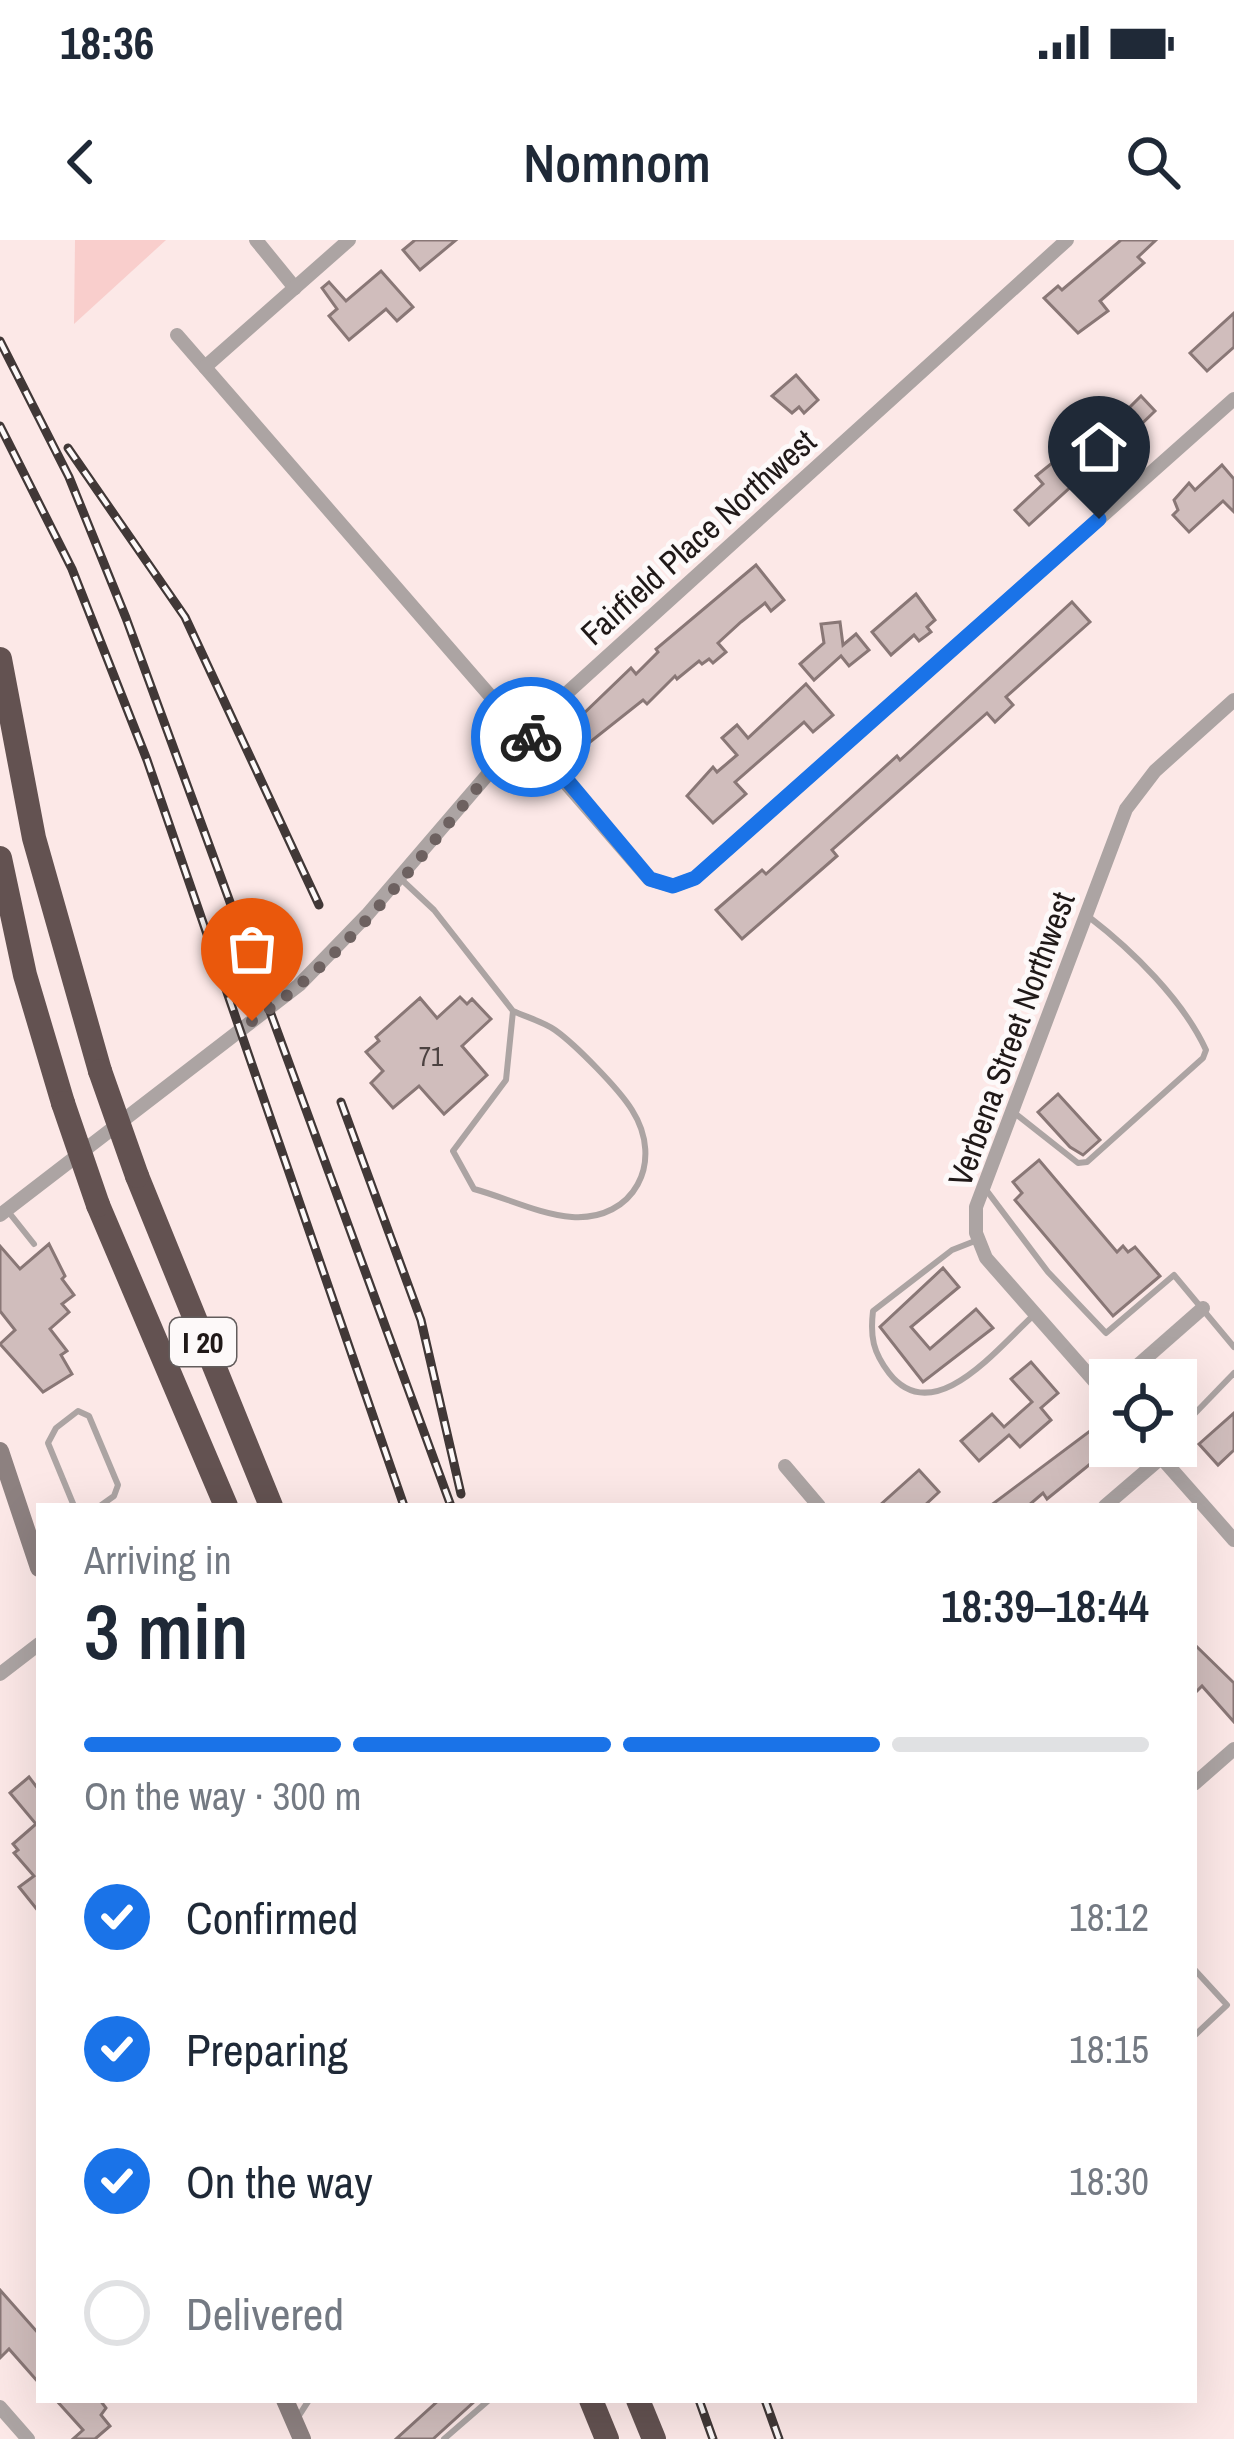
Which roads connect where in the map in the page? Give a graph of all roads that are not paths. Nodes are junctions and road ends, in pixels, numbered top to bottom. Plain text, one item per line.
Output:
1 (256, 240) edge
2 (349, 240) edge
3 (1066, 240) edge
4 (295, 288) junction
5 (177, 335) dead end
6 (205, 368) junction
7 (1234, 399) edge
8 (0, 659) edge
9 (1234, 700) edge
10 (525, 731) junction
11 (0, 858) edge
12 (400, 878) junction
13 (1086, 914) junction
14 (513, 1011) junction
15 (1012, 1111) junction
16 (984, 1187) junction
17 (3, 1213) edge
18 (978, 1239) junction
19 (34, 1244) dead end
20 (1203, 1308) junction
21 (1035, 1314) junction
22 (1234, 1347) edge
23 (1144, 1359) edge
24 (1089, 1373) edge
25 (1234, 1373) edge
26 (1197, 1411) edge
27 (0, 1451) edge
28 (785, 1466) dead end
29 (1143, 1467) edge
30 (1174, 1467) edge
31 (73, 1503) edge
32 (104, 1503) edge
33 (225, 1503) edge
34 (271, 1503) edge
35 (816, 1503) edge
36 (1108, 1503) edge
37 (33, 1528) edge
38 (1234, 1540) edge
39 (36, 1646) edge
40 (0, 1674) edge
41 (1234, 1748) edge
42 (1197, 1781) edge
43 (1197, 1972) edge
44 (1197, 2033) edge
45 (486, 2403) edge
46 (592, 2403) edge
47 (639, 2403) edge
48 (0, 2407) edge
49 (28, 2439) edge
50 (444, 2439) edge
51 (607, 2439) edge
52 (654, 2439) edge

1 - 4 street
2 - 4 street
3 - 10 street, Fairfield Place Northwest
4 - 6 street
5 - 6 street
6 - 10 street
7 - 10 street
8 - 34 highway, I 20, bridge
9 - 13 street, Verbena Street Northwest
10 - 12 street, Fairfield Place Northwest
11 - 33 highway, I 20, bridge
12 - 14 lane
12 - 17 street, Fairfield Place Northwest
13 - 15 street, Verbena Street Northwest
13 - 15 lane
14 - 14 lane
15 - 16 street, Verbena Street Northwest
16 - 18 street, Verbena Street Northwest
16 - 20 lane
17 - 19 lane
18 - 21 street, Verbena Street Northwest
18 - 21 lane
20 - 22 lane
20 - 23 street
21 - 24 street, Verbena Street Northwest
25 - 26 lane
27 - 37 main road
28 - 35 street
29 - 36 street
30 - 38 street
31 - 32 lane
39 - 40 street
41 - 42 street
43 - 44 lane
45 - 50 lane
46 - 51 highway
47 - 52 highway
48 - 49 street

